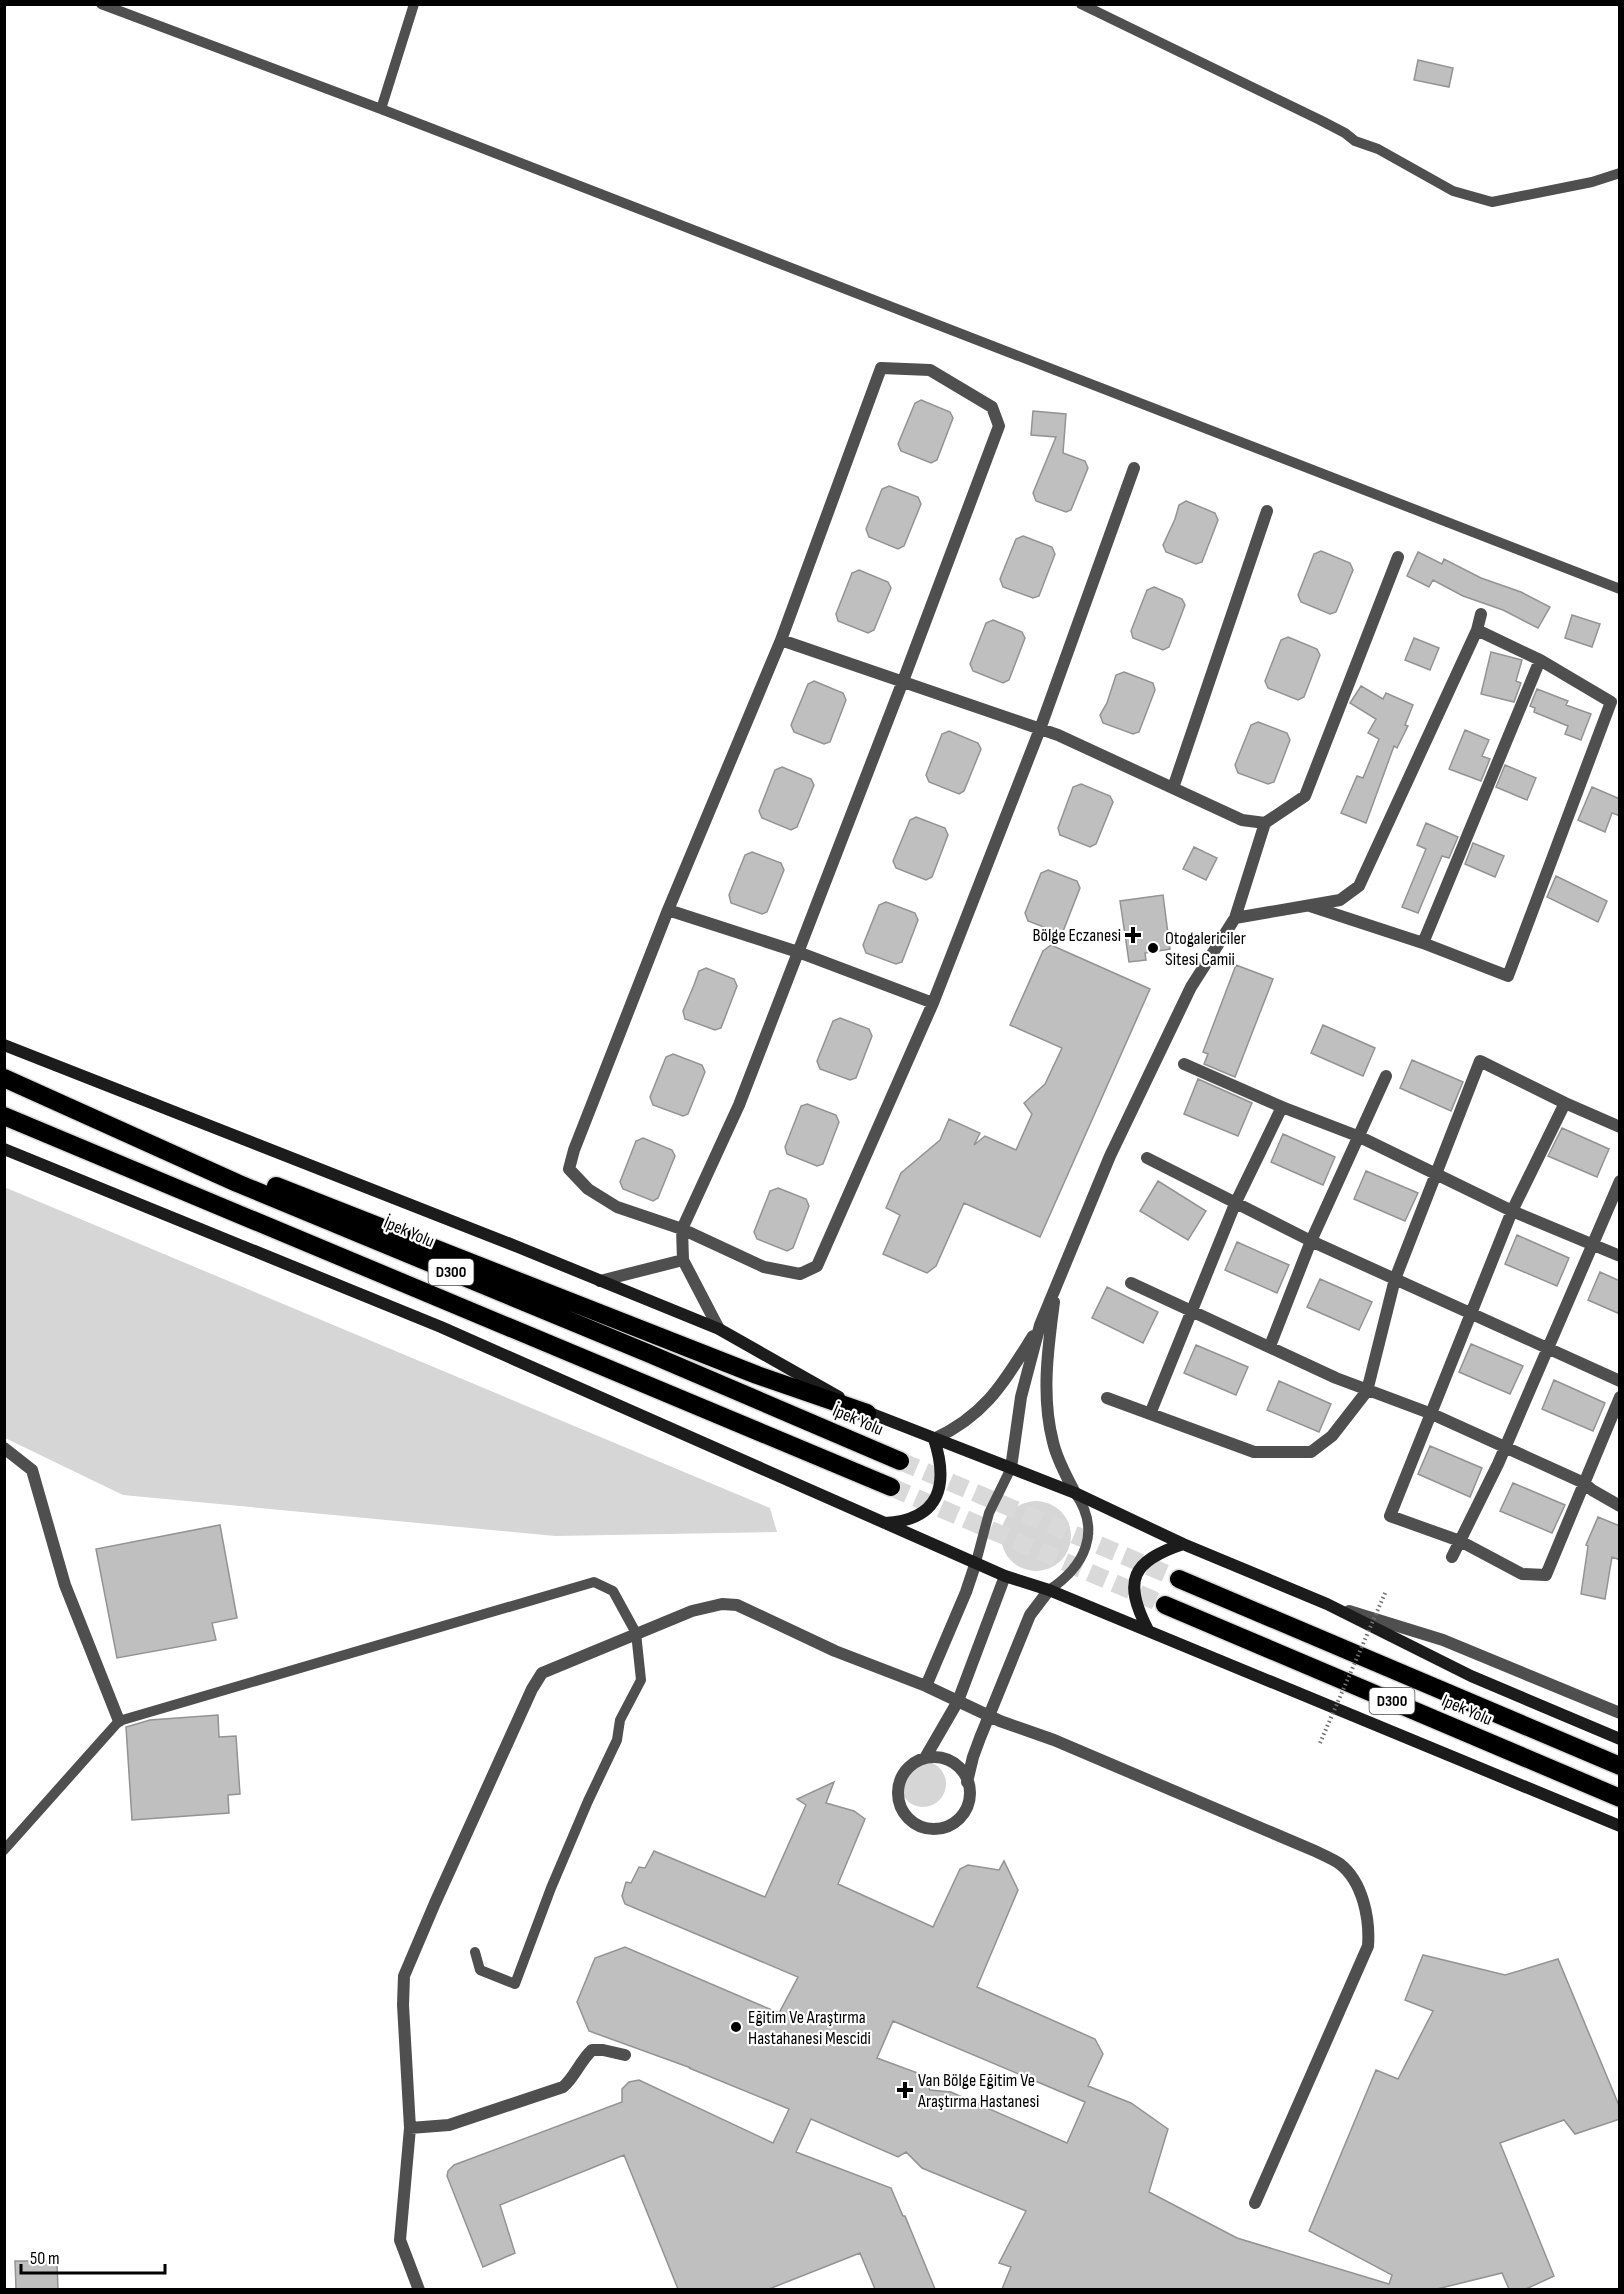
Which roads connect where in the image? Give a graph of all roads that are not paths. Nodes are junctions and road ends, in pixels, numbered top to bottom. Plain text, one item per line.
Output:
1 (101, 4) edge
2 (414, 4) edge
3 (1081, 4) edge
4 (381, 109) junction
5 (1620, 172) edge
6 (1134, 468) dead end
7 (1267, 511) dead end
8 (1398, 557) dead end
9 (1620, 589) edge
10 (1481, 614) dead end
11 (1477, 630) junction
12 (782, 640) junction
13 (1540, 660) junction
14 (903, 681) junction
15 (1041, 729) junction
16 (1173, 788) junction
17 (1265, 823) junction
18 (1309, 905) junction
19 (668, 910) junction
20 (1235, 918) junction
21 (1423, 943) junction
22 (798, 952) junction
23 (933, 1003) junction
24 (4, 1045) edge
25 (1184, 1064) dead end
26 (1386, 1076) dead end
27 (11, 1081) edge
28 (1565, 1103) junction
29 (1282, 1107) junction
30 (4, 1116) edge
31 (1620, 1126) edge
32 (1360, 1137) junction
33 (4, 1149) edge
34 (1148, 1158) dead end
35 (1436, 1175) junction
36 (1620, 1181) edge
37 (1235, 1203) junction
38 (1512, 1211) junction
39 (681, 1229) junction
40 (1311, 1240) junction
41 (1593, 1244) junction
42 (1620, 1256) edge
43 (683, 1260) junction
44 (1395, 1279) junction
45 (600, 1281) junction
46 (1131, 1283) dead end
47 (1056, 1286) junction
48 (1191, 1310) junction
49 (1470, 1311) junction
50 (1040, 1325) junction
51 (719, 1329) junction
52 (1270, 1346) junction
53 (1549, 1348) junction
54 (1620, 1381) edge
55 (1367, 1391) junction
56 (1620, 1397) edge
57 (1107, 1398) dead end
58 (867, 1413) junction
59 (1150, 1414) junction
60 (1432, 1414) junction
61 (934, 1439) junction
62 (1506, 1446) junction
63 (4, 1448) edge
64 (900, 1461) tunnel mouth
65 (1011, 1468) junction
66 (1584, 1483) junction
67 (891, 1487) tunnel mouth
68 (1075, 1493) junction
69 (1620, 1506) edge
70 (884, 1523) junction
71 (1460, 1541) junction
72 (1184, 1544) junction
73 (1452, 1557) dead end
74 (976, 1562) junction
75 (1005, 1576) junction
76 (1179, 1579) tunnel mouth
77 (1049, 1590) junction
78 (1327, 1604) junction
79 (1165, 1605) tunnel mouth
80 (1148, 1630) junction
81 (636, 1634) junction
82 (926, 1686) junction
83 (958, 1701) junction
84 (1620, 1713) edge
85 (989, 1714) junction
86 (119, 1721) junction
87 (1620, 1739) edge
88 (925, 1758) junction
89 (1620, 1766) edge
90 (967, 1782) junction
91 (1620, 1798) edge
92 (1620, 1826) edge
93 (4, 1850) edge
94 (475, 1952) dead end
95 (626, 2055) dead end
96 (410, 2128) junction
97 (1255, 2203) dead end
98 (419, 2289) edge

1 - 4 lane
2 - 4 lane
3 - 5 lane
4 - 9 lane
6 - 15 street
7 - 16 street
8 - 17 street
10 - 11 street
11 - 13 street
11 - 18 street
12 - 14 street
12 - 14 street
12 - 19 street
13 - 21 street
13 - 21 street
14 - 15 street
14 - 22 street
15 - 16 street
15 - 23 street
16 - 17 street
17 - 20 street
18 - 20 street
18 - 21 street
19 - 22 street
19 - 39 street
20 - 47 street
22 - 23 street
22 - 39 street
23 - 39 street
24 - 45 street
25 - 29 street
26 - 32 street
27 - 58 highway
27 - 64 highway, İpek Yolu / D300
28 - 31 street
28 - 35 street
28 - 38 street
29 - 32 street
29 - 37 street
30 - 67 highway, D300
32 - 35 street
32 - 40 street
33 - 70 street
34 - 37 street
35 - 38 street
35 - 44 street
36 - 41 street
37 - 40 street
37 - 48 street
38 - 41 street
38 - 49 street
39 - 43 street
40 - 44 street
40 - 52 street
41 - 42 street
41 - 53 street
43 - 45 street
43 - 51 street
44 - 49 street
44 - 55 street
45 - 51 street
46 - 48 street
47 - 50 street
47 - 68 street
48 - 52 street
48 - 59 street
49 - 53 street
49 - 60 street
50 - 61 street
50 - 65 street
51 - 58 street
52 - 55 street
53 - 54 street
53 - 62 street
55 - 59 street
55 - 60 street
56 - 66 street
57 - 59 street
58 - 61 street
60 - 62 street
60 - 71 street
61 - 65 street
61 - 70 street
62 - 66 street
62 - 71 street
63 - 86 street
65 - 68 street
65 - 74 lane
66 - 69 street
66 - 71 street
68 - 72 street
68 - 77 lane
70 - 74 street
71 - 73 street
72 - 78 street
72 - 80 street
74 - 75 street
74 - 82 street
75 - 77 street
75 - 83 street
76 - 89 highway, Ipek Yolu / D300
77 - 80 street
77 - 85 street
78 - 84 street
78 - 87 street
79 - 91 highway, Ipek Yolu / D300
80 - 92 street
81 - 82 street
81 - 86 lane
81 - 94 lane
81 - 96 street
82 - 83 street
83 - 85 street
83 - 88 street
85 - 90 street
85 - 97 street
86 - 93 lane
88 - 90 street
88 - 90 street
95 - 96 street
96 - 98 street

